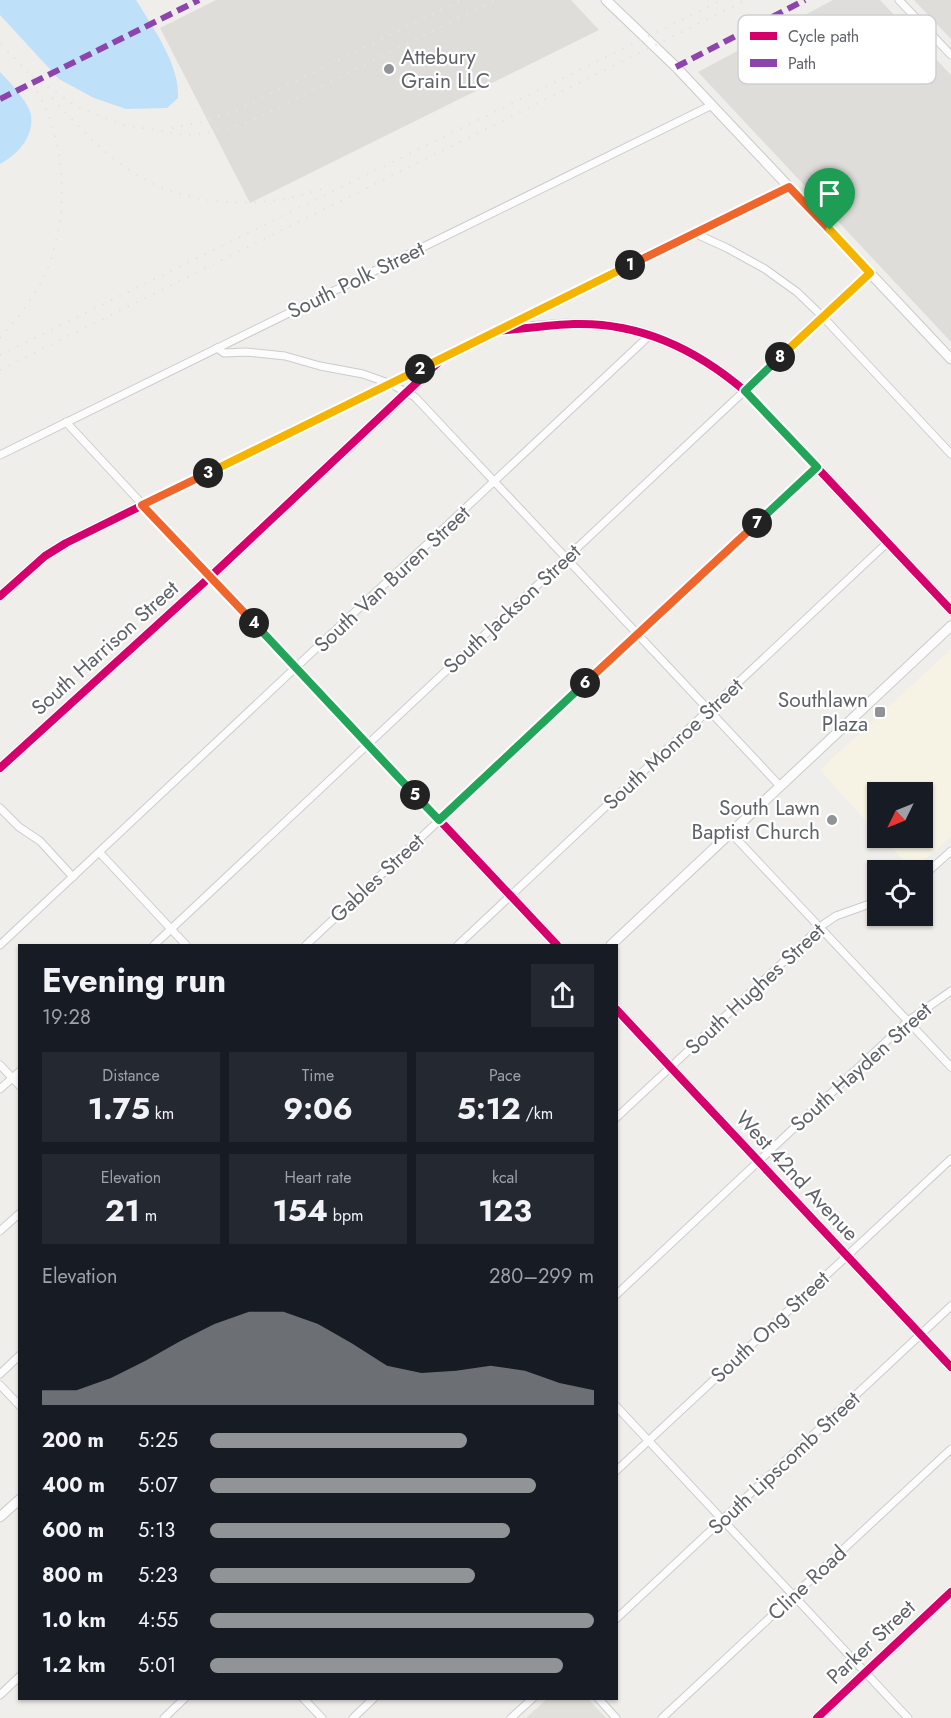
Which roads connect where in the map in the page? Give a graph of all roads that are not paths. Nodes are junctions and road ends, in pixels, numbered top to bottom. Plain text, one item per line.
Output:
1 (606, 0) edge
2 (899, 0) edge
3 (913, 15) edge
4 (936, 39) edge
5 (951, 55) edge
6 (712, 105) junction
7 (789, 187) junction
8 (694, 233) junction
9 (870, 273) junction
10 (823, 317) junction
11 (496, 331) junction
12 (651, 334) junction
13 (217, 348) junction
14 (444, 357) junction
15 (951, 359) edge
16 (391, 384) junction
17 (745, 391) junction
18 (407, 392) junction
19 (66, 422) junction
20 (951, 454) edge
21 (0, 455) edge
22 (817, 467) junction
23 (495, 481) junction
24 (142, 505) junction
25 (888, 542) junction
26 (566, 559) junction
27 (210, 577) junction
28 (0, 596) edge
29 (951, 610) edge
30 (951, 626) edge
31 (638, 634) junction
32 (297, 668) junction
33 (709, 711) junction
34 (368, 744) junction
35 (0, 768) edge
36 (780, 786) junction
37 (0, 808) edge
38 (439, 820) junction
39 (731, 833) junction
40 (951, 851) edge
41 (100, 853) junction
42 (933, 867) edge
43 (74, 877) junction
44 (511, 896) junction
45 (867, 905) edge
46 (820, 927) junction
47 (171, 929) junction
48 (155, 944) edge
49 (185, 944) edge
50 (307, 944) edge
51 (459, 944) edge
52 (556, 944) edge
53 (612, 944) edge
54 (0, 945) edge
55 (951, 991) edge
56 (618, 1011) edge
57 (908, 1021) junction
58 (0, 1065) edge
59 (951, 1067) edge
60 (671, 1068) junction
61 (18, 1073) edge
62 (12, 1078) junction
63 (18, 1084) edge
64 (0, 1089) edge
65 (618, 1116) edge
66 (951, 1159) edge
67 (758, 1160) junction
68 (18, 1215) edge
69 (0, 1231) edge
70 (847, 1256) junction
71 (618, 1292) edge
72 (951, 1306) edge
73 (921, 1335) junction
74 (18, 1357) edge
75 (951, 1367) edge
76 (0, 1374) edge
77 (0, 1385) edge
78 (18, 1404) edge
79 (618, 1408) edge
80 (649, 1441) junction
81 (951, 1449) edge
82 (618, 1469) edge
83 (18, 1501) edge
84 (0, 1517) edge
85 (723, 1520) junction
86 (951, 1592) edge
87 (794, 1595) junction
88 (618, 1617) edge
89 (865, 1672) junction
90 (18, 1679) edge
91 (0, 1695) edge
92 (183, 1700) edge
93 (305, 1700) edge
94 (372, 1700) edge
95 (531, 1700) edge
96 (600, 1700) edge
97 (164, 1718) edge
98 (322, 1718) edge
99 (353, 1718) edge
100 (511, 1718) edge
101 (616, 1718) edge
102 (663, 1718) edge
103 (817, 1718) edge
104 (908, 1718) edge

1 - 6 street
2 - 3 street
4 - 5 street
6 - 7 street
6 - 13 street, South Polk Street
7 - 8 street
7 - 9 street
8 - 10 street
8 - 11 street
9 - 10 street, South Jackson Street
9 - 15 street
10 - 17 street, South Jackson Street
10 - 20 street
11 - 12 street
11 - 14 street
12 - 17 street
12 - 23 street, South Van Buren Street
13 - 16 street
13 - 19 street, South Polk Street
14 - 16 street
14 - 18 street, South Harrison Street
16 - 18 street
16 - 24 street
17 - 22 street
17 - 26 street, South Jackson Street
18 - 23 street
18 - 27 street, South Harrison Street
19 - 21 street, South Polk Street
19 - 24 street
22 - 25 street
22 - 31 street, Gables Street
23 - 26 street
23 - 32 street, South Van Buren Street
24 - 27 street
24 - 28 street
25 - 29 street
25 - 33 street, South Monroe Street
26 - 31 street
26 - 34 street, South Jackson Street
27 - 32 street
27 - 35 street, South Harrison Street
30 - 36 street
31 - 33 street
31 - 38 street, Gables Street
32 - 34 street
32 - 41 street, South Van Buren Street
33 - 36 street
33 - 44 street, South Monroe Street
34 - 38 street
34 - 47 street, South Jackson Street
36 - 39 street
37 - 43 street
38 - 44 street
38 - 50 street, Gables Street
39 - 46 street
39 - 53 street
40 - 42 street
41 - 43 street, South Van Buren Street
41 - 47 street
43 - 54 street, South Van Buren Street
44 - 51 street, South Monroe Street
44 - 52 street
45 - 46 street, South Hughes Street
46 - 57 street
46 - 60 street, South Hughes Street
47 - 48 street, South Jackson Street
47 - 49 street
55 - 57 street, South Hayden Street
56 - 60 street, West 42nd Avenue
57 - 59 street
57 - 67 street, South Hayden Street
58 - 62 street
60 - 65 street, South Hughes Street
60 - 67 street, West 42nd Avenue
61 - 62 street
62 - 63 street
62 - 64 street
66 - 70 street, South Ong Street
67 - 70 street, West 42nd Avenue
67 - 71 street, South Hayden Street
68 - 69 street
70 - 73 street, West 42nd Avenue
70 - 80 street, South Ong Street
72 - 73 street, South Lipscomb Street
73 - 75 street, West 42nd Avenue
73 - 85 street, South Lipscomb Street
74 - 76 street
77 - 78 street
79 - 80 street
80 - 82 street, South Ong Street
80 - 85 street
81 - 87 street, Cline Road
83 - 84 street
85 - 87 street
85 - 88 street, South Lipscomb Street
86 - 89 street, Parker Street
87 - 89 street
87 - 102 street, Cline Road
89 - 103 street, Parker Street
89 - 104 street
90 - 91 street
92 - 97 street
93 - 98 street
94 - 99 street
95 - 100 street
96 - 101 street

